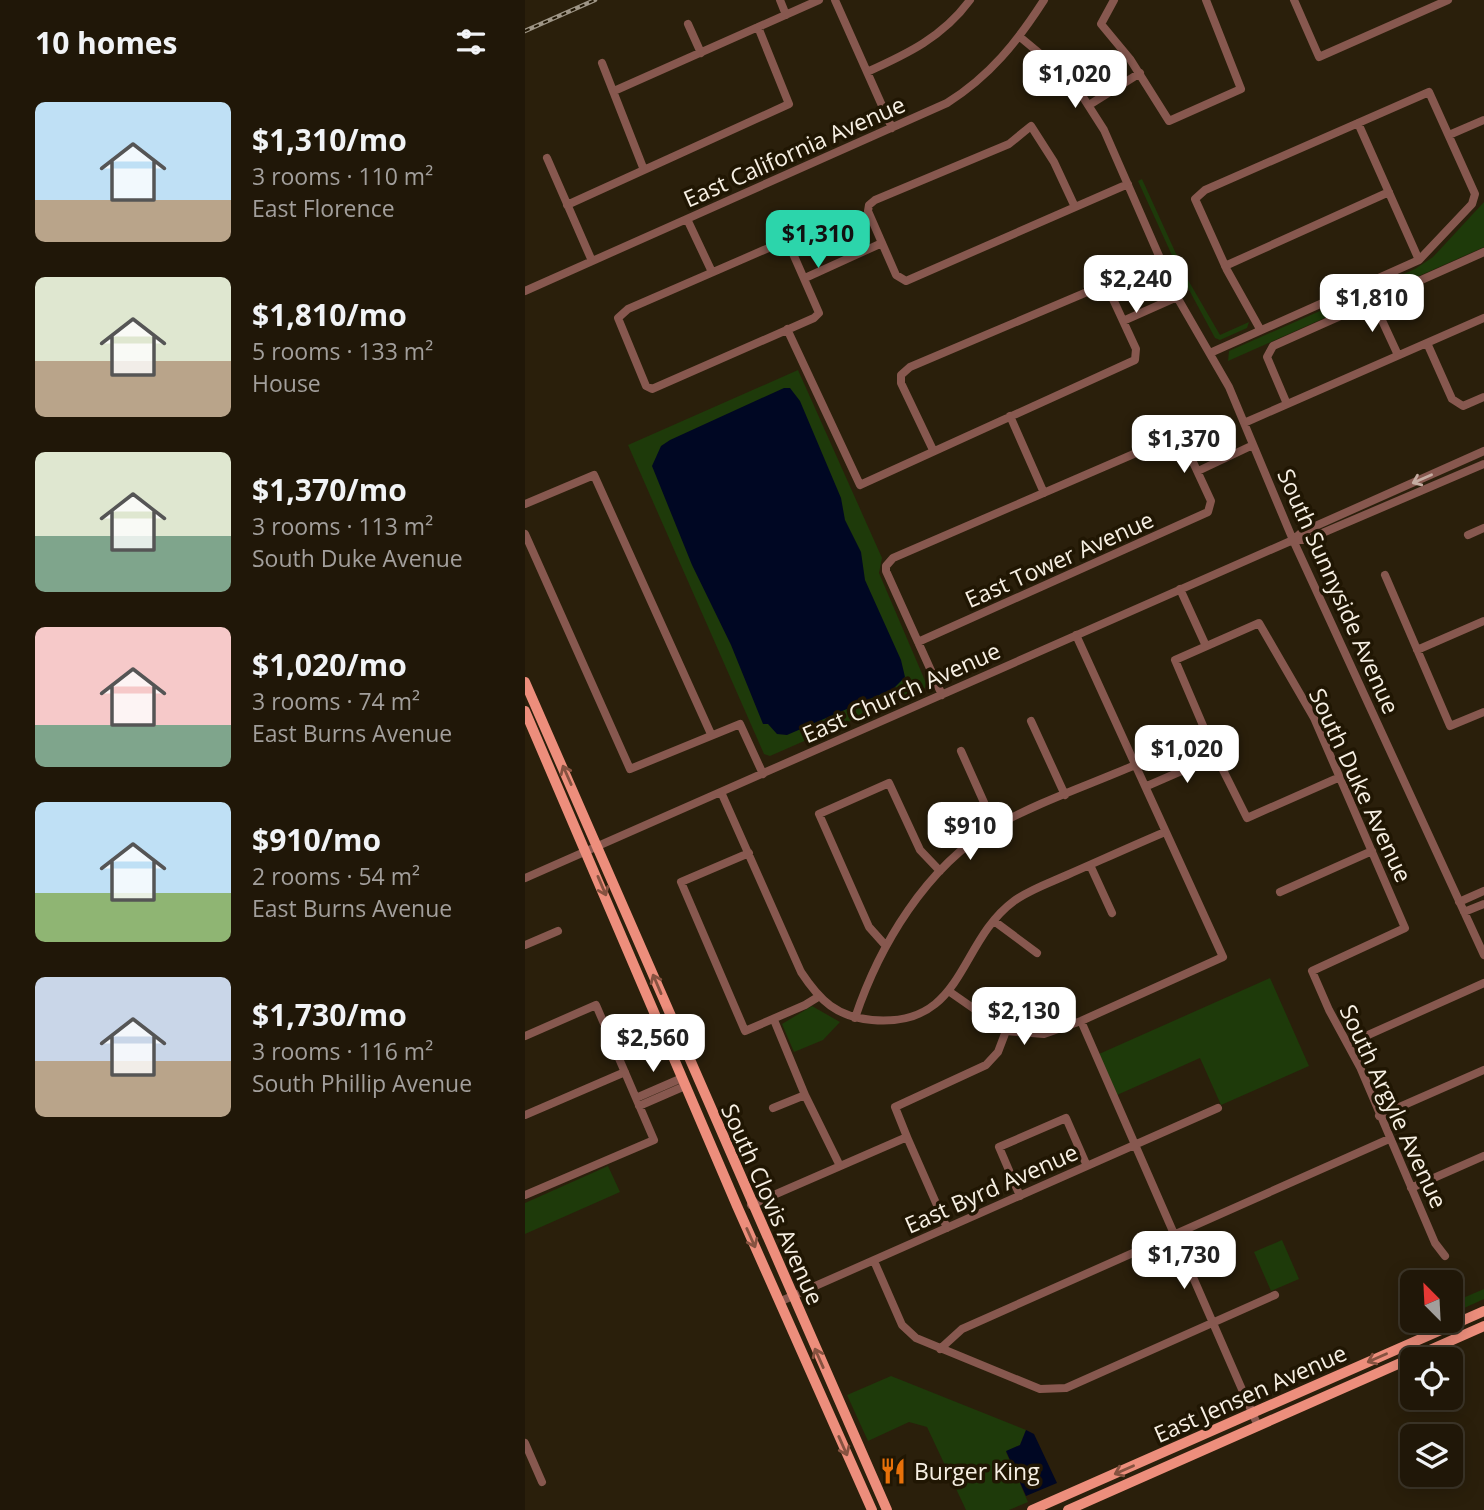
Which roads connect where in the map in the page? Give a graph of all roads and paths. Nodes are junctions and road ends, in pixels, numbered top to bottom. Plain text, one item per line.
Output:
1 (780, 0) edge
2 (819, 0) edge
3 (835, 0) edge
4 (970, 0) edge
5 (1044, 0) edge
6 (1114, 0) edge
7 (1206, 0) edge
8 (1294, 0) edge
9 (1448, 0) edge
10 (786, 15) junction
11 (688, 24) dead end
12 (758, 27) junction
13 (1020, 37) junction
14 (701, 53) junction
15 (603, 63) dead end
16 (867, 72) junction
17 (1140, 73) junction
18 (614, 91) junction
19 (1089, 105) junction
20 (1484, 120) edge
21 (1358, 123) junction
22 (892, 128) junction
23 (1449, 135) junction
24 (547, 158) dead end
25 (644, 170) junction
26 (1128, 184) junction
27 (1389, 192) junction
28 (567, 205) junction
29 (1075, 207) junction
30 (687, 219) junction
31 (882, 243) junction
32 (1484, 252) edge
33 (1419, 260) junction
34 (592, 261) junction
35 (1225, 265) junction
36 (712, 272) junction
37 (805, 278) junction
38 (525, 291) edge
39 (1177, 297) junction
40 (1373, 302) junction
41 (1484, 318) edge
42 (1123, 321) junction
43 (1260, 329) junction
44 (787, 330) junction
45 (1427, 343) junction
46 (1210, 354) junction
47 (1398, 355) junction
48 (1484, 397) edge
49 (1287, 404) junction
50 (1010, 416) junction
51 (1244, 423) junction
52 (1253, 445) junction
53 (933, 450) junction
54 (1484, 452) edge
55 (1484, 464) edge
56 (1198, 471) junction
57 (1044, 492) junction
58 (525, 504) edge
59 (1484, 528) edge
60 (525, 534) edge
61 (1468, 535) dead end
62 (1293, 540) junction
63 (1385, 575) dead end
64 (1180, 590) junction
65 (1484, 621) edge
66 (1076, 635) junction
67 (918, 642) junction
68 (1206, 646) junction
69 (1417, 650) junction
70 (525, 682) edge
71 (942, 695) junction
72 (525, 711) edge
73 (1484, 712) edge
74 (1031, 721) dead end
75 (711, 734) junction
76 (961, 751) dead end
77 (1216, 756) junction
78 (1135, 765) junction
79 (763, 774) junction
80 (1340, 777) junction
81 (1147, 786) junction
82 (721, 792) junction
83 (1065, 794) junction
84 (995, 827) junction
85 (1165, 832) junction
86 (599, 847) junction
87 (1372, 851) junction
88 (587, 852) junction
89 (749, 853) junction
90 (1090, 865) junction
91 (940, 871) junction
92 (525, 878) edge
93 (1484, 891) edge
94 (1280, 892) dead end
95 (1459, 902) junction
96 (1484, 904) edge
97 (1464, 912) junction
98 (1112, 913) dead end
99 (994, 921) junction
100 (558, 931) dead end
101 (525, 946) edge
102 (886, 946) junction
103 (1037, 953) dead end
104 (1484, 955) edge
105 (1312, 971) joint
106 (1484, 983) edge
107 (950, 992) junction
108 (818, 997) junction
109 (855, 1018) junction
110 (774, 1020) junction
111 (1080, 1021) junction
112 (1006, 1031) junction
113 (525, 1036) edge
114 (1348, 1044) junction
115 (1484, 1070) edge
116 (625, 1072) junction
117 (684, 1082) junction
118 (805, 1095) junction
119 (637, 1102) junction
120 (773, 1108) dead end
121 (1218, 1108) dead end
122 (525, 1115) edge
123 (1379, 1116) junction
124 (907, 1137) junction
125 (1389, 1139) junction
126 (1134, 1145) junction
127 (716, 1156) junction
128 (1484, 1156) edge
129 (840, 1166) junction
130 (1087, 1166) junction
131 (1411, 1188) junction
132 (525, 1195) edge
133 (1020, 1196) junction
134 (751, 1205) junction
135 (947, 1228) junction
136 (1174, 1234) junction
137 (1444, 1256) dead end
138 (874, 1261) junction
139 (1275, 1295) dead end
140 (792, 1297) junction
141 (779, 1302) junction
142 (1484, 1311) edge
143 (1214, 1322) junction
144 (1484, 1326) edge
145 (940, 1349) junction
146 (1253, 1413) junction
147 (1258, 1426) junction
148 (525, 1444) edge
149 (542, 1482) dead end
150 (872, 1510) edge
151 (887, 1510) edge
152 (1032, 1510) edge
153 (1067, 1510) edge

1 - 10 street
2 - 10 street
3 - 16 street
4 - 16 street
5 - 13 street, East California Avenue
6 - 17 street
7 - 17 street
8 - 9 street
10 - 12 street
11 - 14 street
12 - 14 street
12 - 25 street
13 - 19 street, South Sunnyside Avenue
13 - 22 street, East California Avenue
14 - 18 street
15 - 18 street
16 - 22 street
17 - 19 street
18 - 25 street
19 - 26 street, South Sunnyside Avenue
20 - 23 street
21 - 23 street
21 - 27 street
21 - 35 street
22 - 30 street, East California Avenue
23 - 33 street
24 - 28 street
25 - 28 street
26 - 29 street
26 - 39 street, South Sunnyside Avenue
27 - 33 street
27 - 35 street
28 - 34 street
29 - 31 street
29 - 31 street
30 - 34 street, East California Avenue
30 - 36 street
31 - 37 street
32 - 40 street
33 - 43 street
34 - 38 street, East California Avenue
35 - 43 street
36 - 37 street
36 - 44 street
37 - 44 street
39 - 42 street
39 - 46 street, South Sunnyside Avenue
40 - 47 street
40 - 49 street
41 - 45 street
42 - 50 street
42 - 53 street
43 - 46 street
44 - 53 street
45 - 47 street
45 - 48 street
46 - 51 street, South Sunnyside Avenue
47 - 49 street
49 - 51 street
50 - 53 street
50 - 57 street
51 - 52 street, South Sunnyside Avenue
52 - 56 street
52 - 62 street, South Sunnyside Avenue
54 -> 62 street, East Church Avenue
55 - 62 street, East Church Avenue
56 - 57 street
56 - 67 street, East Tower Avenue
57 - 67 street
58 - 75 street
59 - 61 street
60 - 75 street
62 - 64 street, East Church Avenue
62 - 95 street, South Sunnyside Avenue
63 - 69 street
64 - 66 street, East Church Avenue
64 - 68 street
65 - 69 street
66 - 71 street, East Church Avenue
66 - 78 street
67 - 71 street
68 - 77 street
68 - 80 street, South Duke Avenue
69 - 73 street
86 -> 70 main road, South Clovis Avenue
71 - 79 street, East Church Avenue
72 - 88 main road, South Clovis Avenue
74 - 83 street
75 - 79 street
76 - 84 street
77 - 80 street
77 - 81 street
78 - 81 street
78 - 83 street
79 - 82 street, East Church Avenue
80 - 87 street, South Duke Avenue
81 - 85 street
82 - 86 street, East Church Avenue
82 - 89 street
83 - 84 street
84 - 91 street
85 - 90 street
85 - 111 street
86 - 88 street, East Church Avenue
134 -> 86 main road, South Clovis Avenue
87 - 94 street
87 - 105 street, South Duke Avenue
88 - 92 street, East Church Avenue
88 -> 117 main road, South Clovis Avenue
89 - 108 street
89 - 110 street
90 - 98 street
90 - 99 street
91 - 102 street
91 - 102 street
93 - 95 street
95 - 97 street, South Sunnyside Avenue
96 - 97 street
97 - 104 street, South Sunnyside Avenue
99 - 103 street
99 - 107 street
100 - 101 street
102 - 109 street
105 - 114 street, South Argyle Avenue
106 - 114 street
107 - 109 street
107 - 112 street
108 - 109 street
108 - 110 street
110 - 118 street
111 - 112 street
111 - 126 street
112 - 124 street
113 - 116 street
114 - 123 street, South Argyle Avenue
115 - 123 street
116 - 119 street
116 - 122 street
117 - 119 street
117 - 127 main road, South Clovis Avenue
118 - 120 street
118 - 129 street
119 - 132 street
121 - 126 street, East Byrd Avenue
123 - 125 street, South Argyle Avenue
124 - 129 street
124 - 135 street
125 - 131 street, South Argyle Avenue
125 - 136 street
126 - 130 street, East Byrd Avenue
126 - 136 street
127 - 134 main road
127 -> 141 main road, South Clovis Avenue
128 - 131 street
129 - 134 street
130 - 133 street, East Byrd Avenue
130 - 133 street
131 - 137 street, South Argyle Avenue
133 - 135 street, East Byrd Avenue
134 - 140 main road, South Clovis Avenue
135 - 138 street, East Byrd Avenue
136 - 143 street
136 - 145 street
138 - 140 street, East Byrd Avenue
138 - 145 street
139 - 143 street
140 - 141 street, East Byrd Avenue
151 -> 140 main road, South Clovis Avenue
141 -> 150 main road, South Clovis Avenue
142 -> 146 main road, East Jensen Avenue
143 - 145 street
143 - 146 street
144 - 147 main road, East Jensen Avenue
146 - 147 street
146 -> 152 main road, East Jensen Avenue
147 - 153 main road, East Jensen Avenue
148 - 149 street

